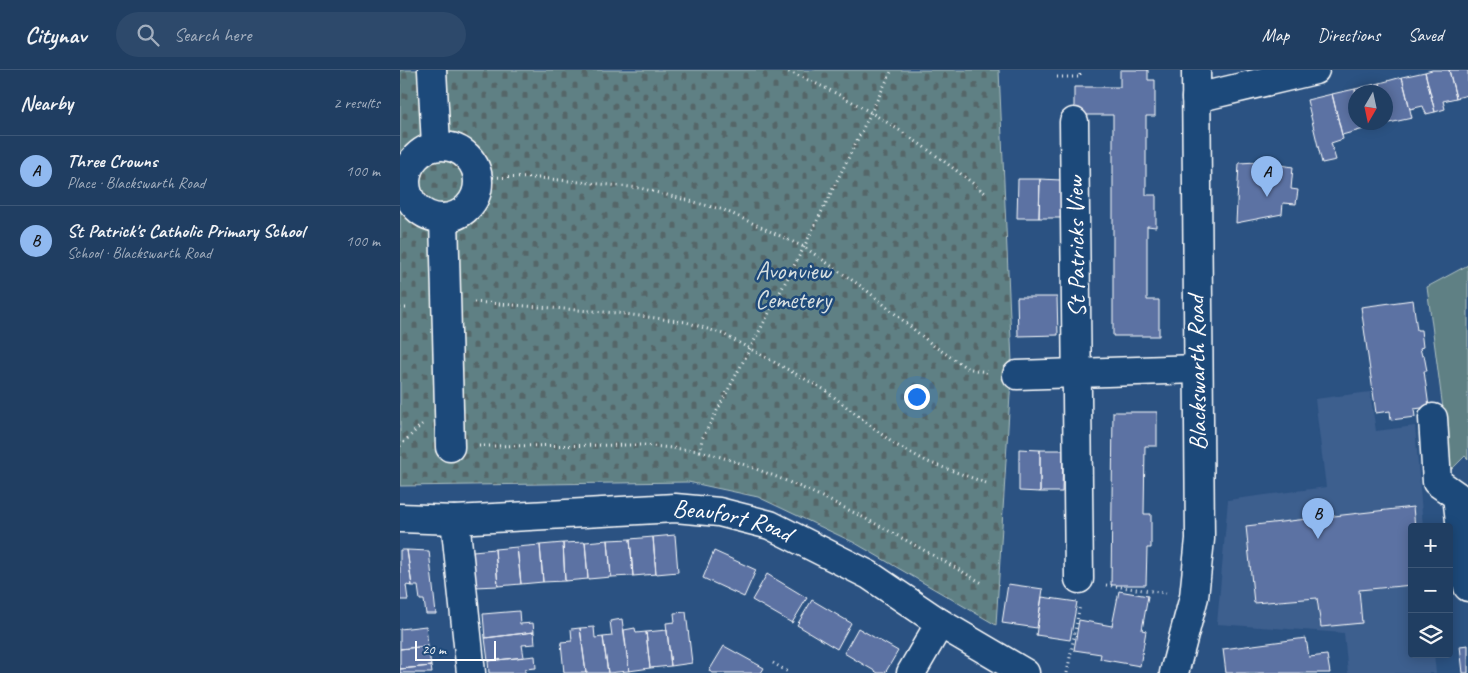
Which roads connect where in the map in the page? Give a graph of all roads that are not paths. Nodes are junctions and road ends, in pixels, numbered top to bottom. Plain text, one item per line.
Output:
1 (432, 70) edge
2 (1196, 70) edge
3 (1315, 70) edge
4 (1196, 98) junction
5 (1074, 122) dead end
6 (436, 145) junction
7 (403, 186) edge
8 (444, 218) junction
9 (1197, 369) junction
10 (1078, 372) junction
11 (1016, 375) road end
12 (1433, 418) dead end
13 (450, 447) dead end
14 (400, 518) edge
15 (455, 520) junction
16 (1081, 580) road end
17 (1468, 587) edge
18 (940, 623) junction
19 (472, 673) edge
20 (911, 673) edge
21 (1025, 673) edge
22 (1174, 673) edge

1 - 6 street
2 - 4 street, Blackswarth Road
3 - 4 street
4 - 9 street, Blackswarth Road
5 - 10 street, St Patricks View
6 - 7 street
6 - 8 street
7 - 8 street
8 - 13 street
9 - 10 street
9 - 22 street, Blackswarth Road
10 - 11 street
10 - 16 street, St Patricks View
12 - 17 street
14 - 15 street, Beaufort Road
15 - 18 street, Beaufort Road
15 - 19 street
18 - 20 street
18 - 21 street, Beaufort Road

